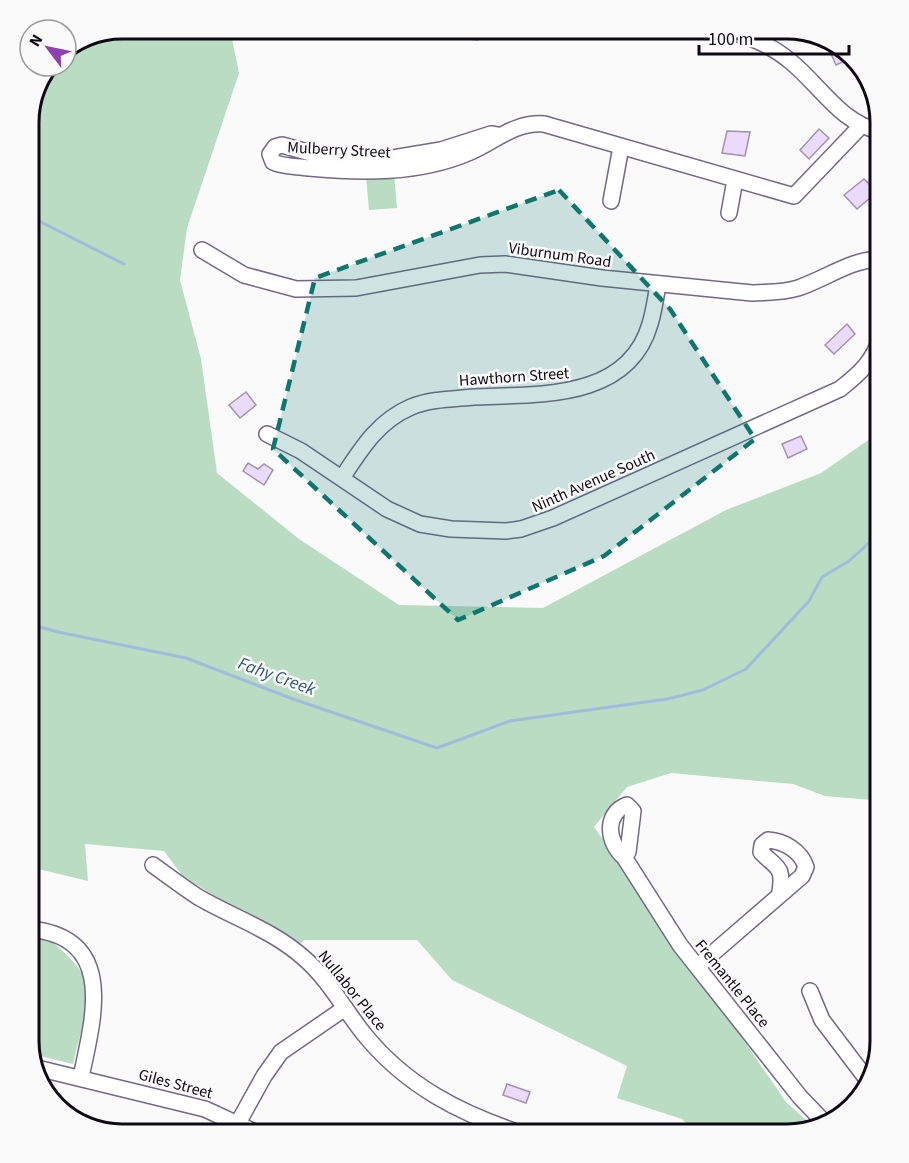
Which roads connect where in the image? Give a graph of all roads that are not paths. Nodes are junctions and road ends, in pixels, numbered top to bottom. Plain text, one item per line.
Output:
1 (752, 39) edge
2 (860, 127) junction
3 (870, 129) edge
4 (497, 135) junction
5 (621, 147) junction
6 (735, 180) junction
7 (611, 201) dead end
8 (729, 213) dead end
9 (202, 250) dead end
10 (870, 260) edge
11 (658, 284) junction
12 (870, 361) edge
13 (267, 434) dead end
14 (342, 478) junction
15 (624, 857) dead end
16 (153, 865) dead end
17 (780, 892) dead end
18 (39, 930) edge
19 (698, 966) junction
20 (810, 991) dead end
21 (345, 1008) junction
22 (45, 1070) edge
23 (863, 1073) edge
24 (81, 1077) junction
25 (819, 1117) edge
26 (238, 1123) joint
27 (496, 1124) edge

1 - 2 street
2 - 3 street
2 - 6 street, Mulberry Street
4 - 4 street, Mulberry Street
4 - 5 street, Mulberry Street
5 - 6 street, Mulberry Street
5 - 7 street
6 - 8 street
9 - 11 street, Viburnum Road
10 - 11 street, Viburnum Road
11 - 14 street, Hawthorn Street
12 - 14 street, Ninth Avenue South
13 - 14 street, Ninth Avenue South
15 - 19 street, Fremantle Place
16 - 21 street, Nullabor Place
17 - 19 street
18 - 24 street
19 - 25 street, Fremantle Place
20 - 23 street
21 - 26 street
21 - 27 street, Nullabor Place
22 - 24 street, Giles Street
24 - 26 street, Giles Street

